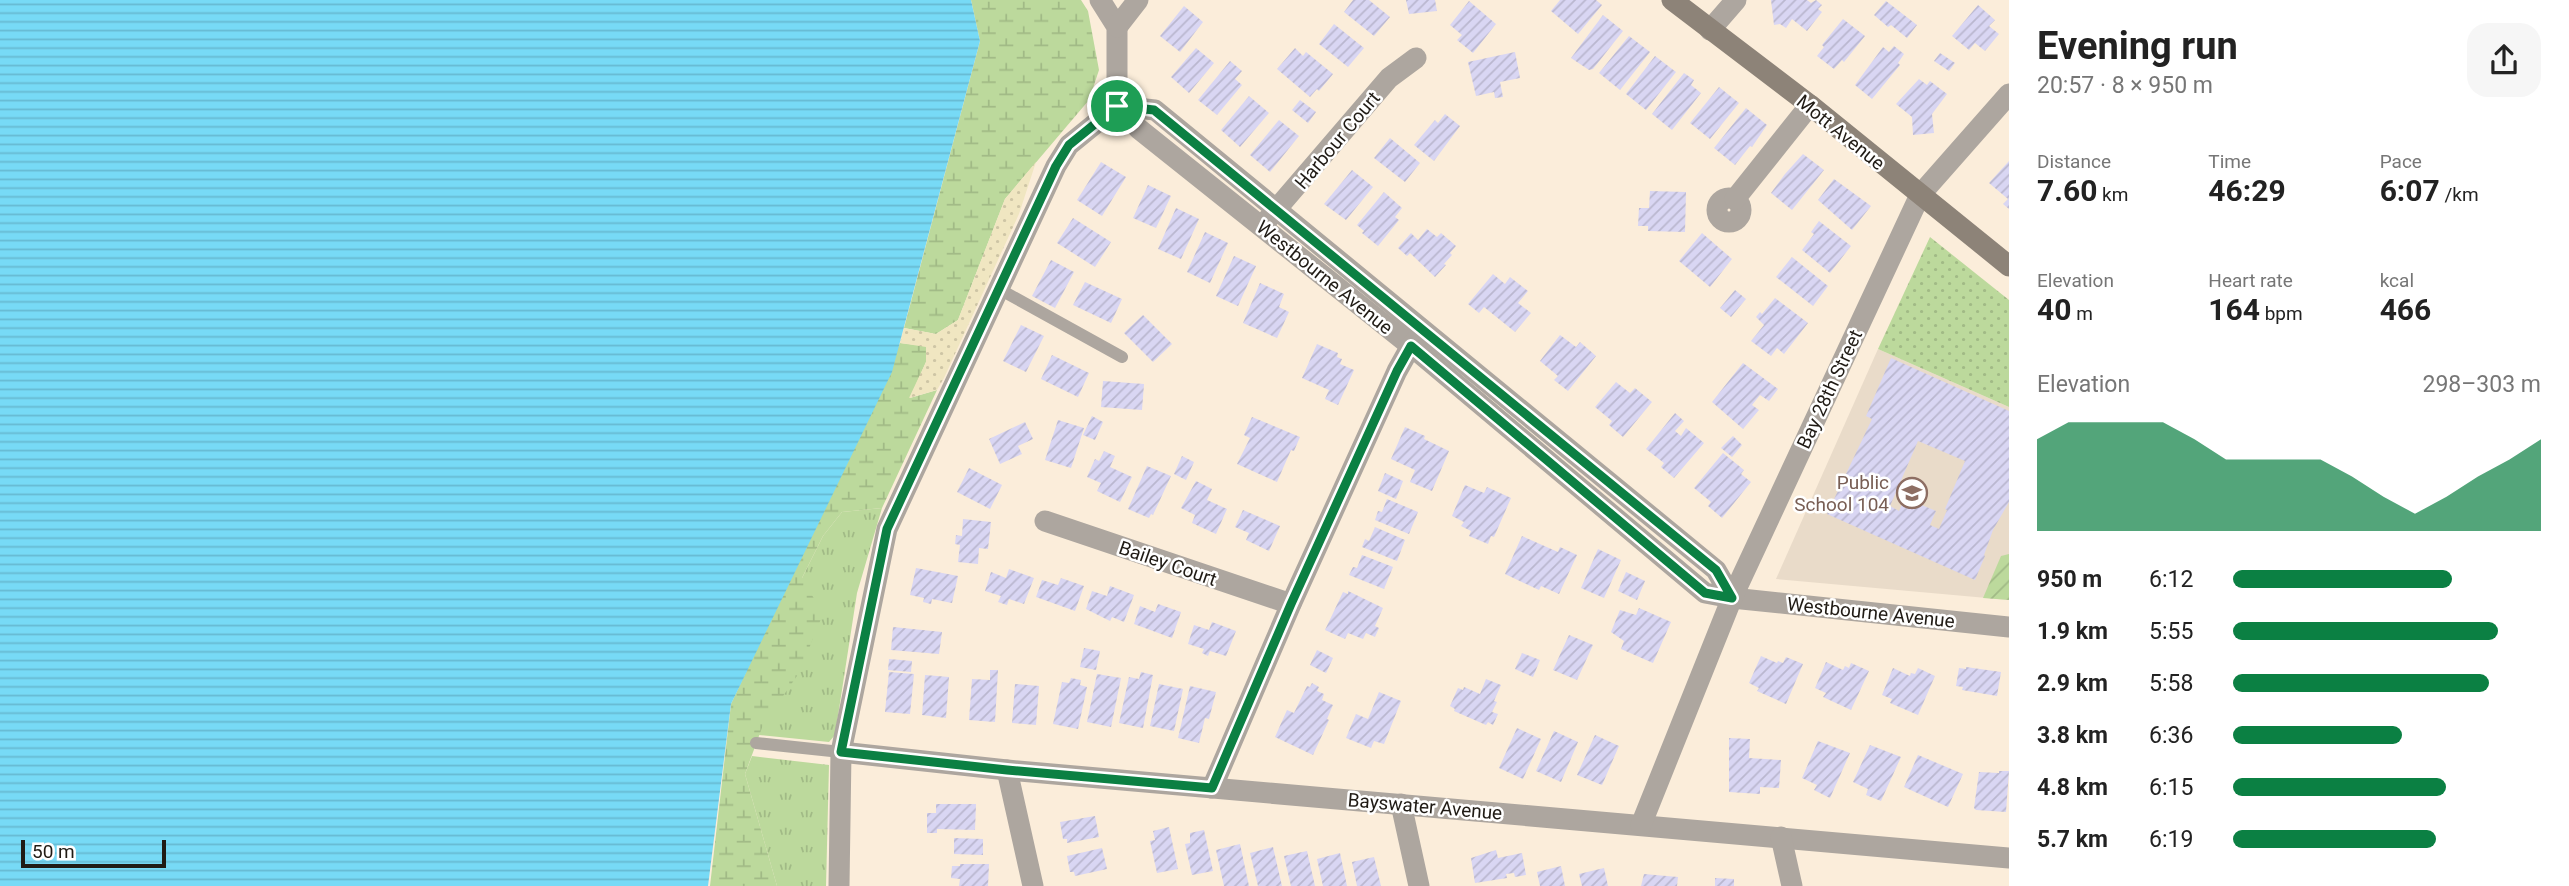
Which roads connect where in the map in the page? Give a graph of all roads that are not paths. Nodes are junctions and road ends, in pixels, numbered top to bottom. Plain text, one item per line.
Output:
1 (1100, 0) edge
2 (1138, 0) edge
3 (1672, 0) edge
4 (1736, 0) edge
5 (1117, 27) junction
6 (1710, 30) junction
7 (1416, 58) dead end
8 (2009, 94) edge
9 (1810, 105) junction
10 (1117, 106) junction
11 (1920, 195) junction
12 (1735, 200) dead end
13 (1269, 219) junction
14 (2009, 265) edge
15 (999, 289) junction
16 (1417, 339) junction
17 (1122, 357) dead end
18 (1045, 521) dead end
19 (1732, 598) junction
20 (1291, 604) junction
21 (2009, 627) edge
22 (756, 744) dead end
23 (841, 752) junction
24 (1007, 770) junction
25 (1212, 788) junction
26 (1401, 804) junction
27 (1641, 825) junction
28 (1781, 837) junction
29 (2009, 858) edge
30 (839, 886) edge
31 (1033, 886) edge
32 (1419, 886) edge
33 (1792, 886) edge

1 - 5 street
2 - 5 street
3 - 6 street, Mott Avenue
4 - 6 street
5 - 10 street
6 - 9 street, Mott Avenue
7 - 13 street, Harbour Court
8 - 11 street, Bay 28th Street
9 - 11 street, Mott Avenue
9 - 12 street
10 - 13 street, Westbourne Avenue
10 - 15 street
11 - 14 street, Mott Avenue
11 - 19 street, Bay 28th Street
13 - 16 street, Westbourne Avenue
15 - 17 lane
15 - 23 street
16 - 19 street, Westbourne Avenue
16 - 20 street
18 - 20 street, Bailey Court
19 - 21 street, Westbourne Avenue
19 - 27 street, Bay 28th Street
20 - 25 street
22 - 23 lane
23 - 24 street, Bayswater Avenue
23 - 30 street
24 - 25 street, Bayswater Avenue
24 - 31 street
25 - 26 street, Bayswater Avenue
26 - 27 street, Bayswater Avenue
26 - 32 street
27 - 28 street, Bayswater Avenue
28 - 29 street, Bayswater Avenue
28 - 33 street

